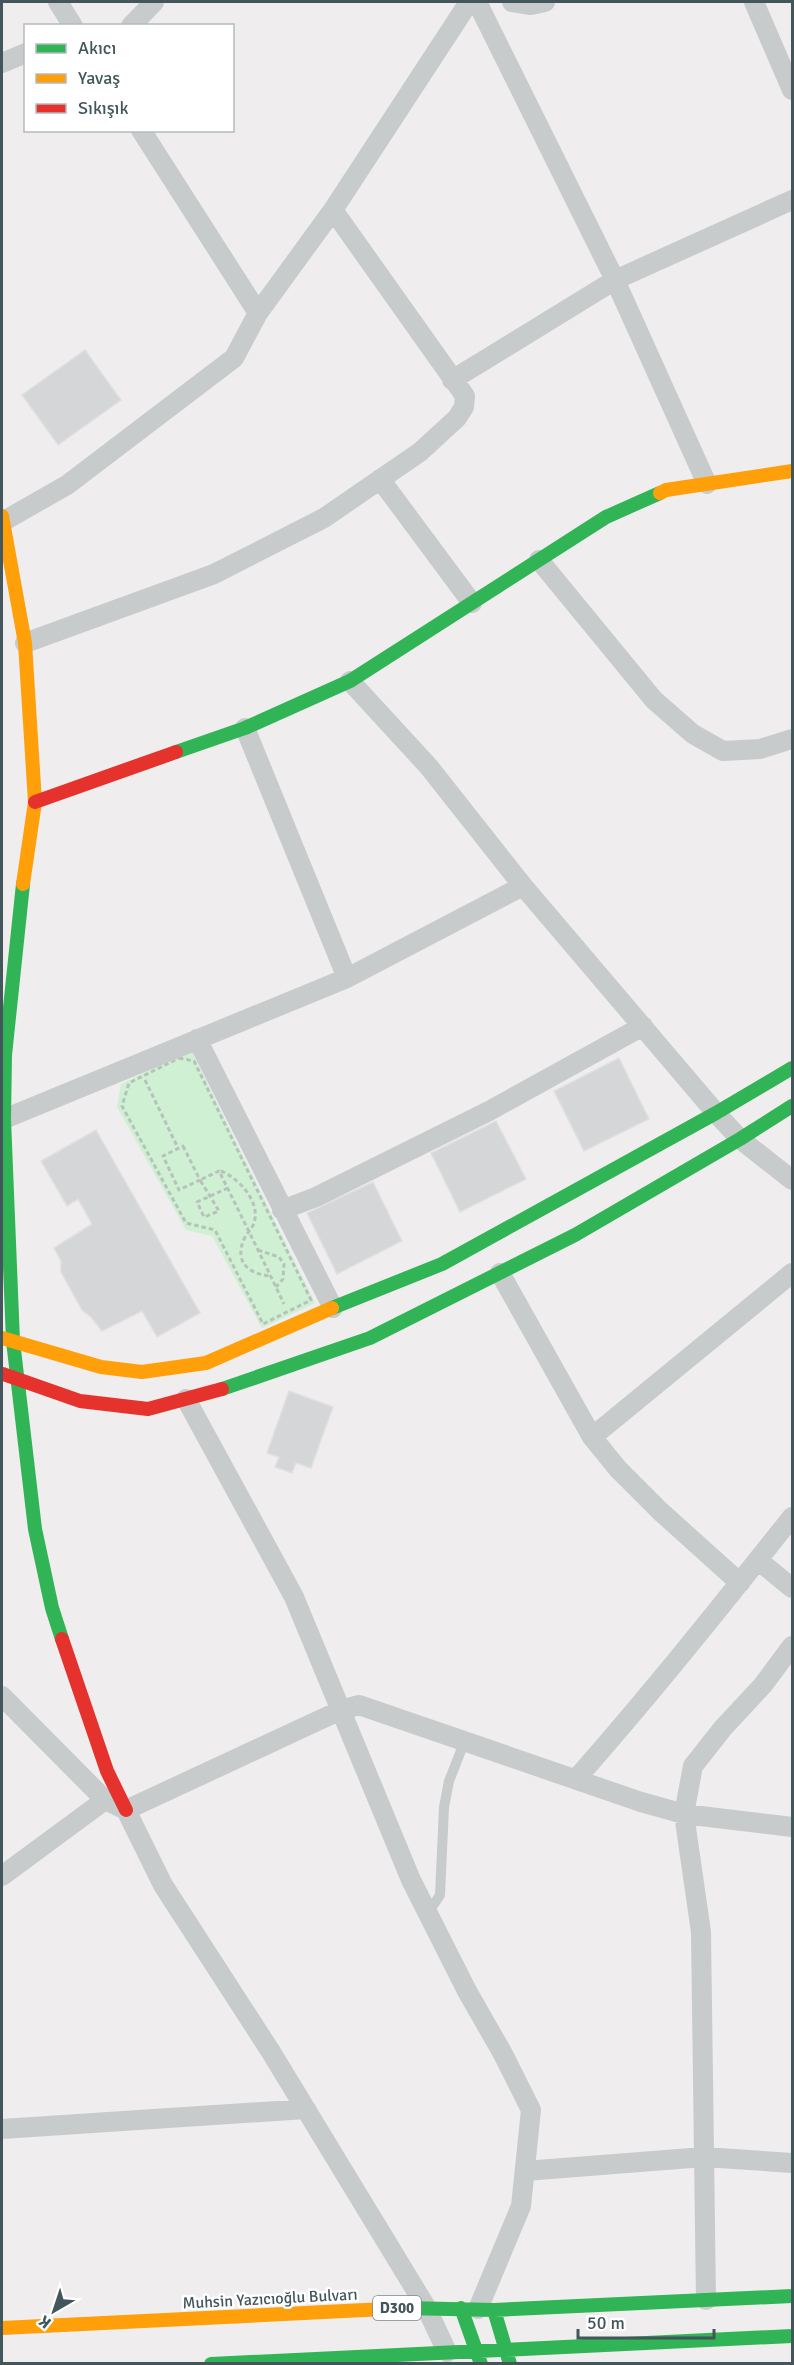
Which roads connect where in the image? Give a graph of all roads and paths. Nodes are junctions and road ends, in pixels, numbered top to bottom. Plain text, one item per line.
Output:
1 (58, 2) edge
2 (154, 2) edge
3 (469, 2) edge
4 (477, 2) edge
5 (512, 2) edge
6 (545, 2) edge
7 (754, 2) edge
8 (73, 24) edge
9 (133, 24) edge
10 (24, 54) edge
11 (2, 63) edge
12 (792, 90) edge
13 (142, 132) edge
14 (792, 200) edge
15 (333, 210) junction
16 (615, 280) junction
17 (258, 313) junction
18 (453, 380) junction
19 (792, 471) edge
20 (380, 479) junction
21 (707, 484) junction
22 (2, 520) edge
23 (539, 560) junction
24 (472, 603) junction
25 (25, 643) junction
26 (350, 681) junction
27 (245, 728) junction
28 (792, 738) edge
29 (35, 802) junction
30 (523, 886) junction
31 (347, 978) junction
32 (643, 1026) junction
33 (197, 1039) junction
34 (792, 1068) edge
35 (143, 1076) junction
36 (792, 1106) edge
37 (716, 1113) junction
38 (3, 1129) edge
39 (740, 1139) junction
40 (178, 1148) junction
41 (219, 1171) junction
42 (200, 1180) junction
43 (792, 1180) edge
44 (228, 1188) junction
45 (210, 1196) junction
46 (282, 1210) junction
47 (249, 1232) junction
48 (258, 1250) junction
49 (500, 1273) junction
50 (792, 1273) edge
51 (271, 1276) junction
52 (276, 1287) junction
53 (333, 1308) junction
54 (288, 1311) junction
55 (7, 1340) edge
56 (2, 1374) edge
57 (18, 1379) junction
58 (186, 1399) junction
59 (592, 1437) junction
60 (792, 1516) edge
61 (758, 1560) junction
62 (740, 1582) junction
63 (792, 1588) edge
64 (792, 1646) edge
65 (2, 1696) edge
66 (340, 1710) junction
67 (464, 1743) junction
68 (576, 1779) junction
69 (105, 1800) junction
70 (126, 1810) junction
71 (684, 1814) junction
72 (792, 1827) edge
73 (2, 1876) edge
74 (428, 1913) junction
75 (306, 2109) junction
76 (2, 2129) edge
77 (704, 2157) junction
78 (792, 2163) edge
79 (525, 2171) junction
80 (792, 2296) edge
81 (706, 2300) junction
82 (426, 2307) junction
83 (477, 2309) junction
84 (2, 2328) edge
85 (789, 2336) edge
86 (505, 2349) junction
87 (447, 2352) junction
88 (792, 2355) edge
89 (479, 2357) edge
90 (279, 2362) edge
91 (211, 2364) edge
92 (510, 2364) edge

1 - 8 street
2 - 9 street
3 - 15 street
4 - 16 street
5 - 6 street
7 - 12 street
10 - 11 street
13 - 17 street
14 - 16 street
15 - 17 street
15 - 18 street
16 - 18 street
16 - 21 street
17 - 22 street
18 - 20 street
19 - 21 main road
20 - 24 street
20 - 25 street
21 - 23 main road
22 - 25 main road
23 - 24 main road
23 - 28 street
24 - 26 main road
25 - 29 main road
26 - 27 main road
26 - 30 street
27 - 29 main road
27 - 31 street
29 - 38 main road
30 - 31 street
30 - 32 street
31 - 33 street
32 - 37 street
32 - 46 street
33 - 38 street
33 - 46 street
34 - 37 main road
35 - 40 path
35 - 54 path
35 - 54 path
36 - 39 main road
37 - 39 street
37 - 53 main road
38 - 55 main road
39 - 43 street
39 - 49 main road
40 - 42 path
40 - 42 path
41 - 42 path
41 - 44 path
41 - 47 path
42 - 45 path
44 - 45 path
44 - 47 path
45 - 45 path
46 - 53 street
47 - 48 path
47 - 51 path
48 - 51 path
48 - 52 path
49 - 58 main road
49 - 59 street
50 - 59 street
51 - 52 path
52 - 54 path
53 - 55 main road
55 - 57 main road
56 - 57 main road
57 - 58 main road
57 - 70 main road
58 - 66 street
59 - 62 street
60 - 61 street
61 - 62 street
61 - 63 street
62 - 68 street
64 - 71 street
65 - 69 street
66 - 67 street
66 - 70 street
66 - 74 street
67 - 68 street
67 - 74 lane
68 - 71 street
69 - 70 street
69 - 73 street
70 - 75 street
71 - 72 street
71 - 77 street
74 - 79 street
75 - 76 street
75 - 82 street
77 - 78 street
77 - 79 street
77 - 81 street
79 - 83 street
80 - 81 main road, Muhsin Yazıcıoğlu Bulvarı / D300
81 - 83 main road, Muhsin Yazıcıoğlu Bulvarı / D300
82 - 83 main road, Muhsin Yazıcıoğlu Bulvarı / D300
82 - 84 main road, Muhsin Yazıcıoğlu Bulvarı / D300
82 - 87 street
83 - 86 main road
83 - 89 main road
85 - 86 main road
85 - 88 street
86 - 89 main road
86 - 92 main road
87 - 89 main road
87 - 90 main road
90 - 91 main road

